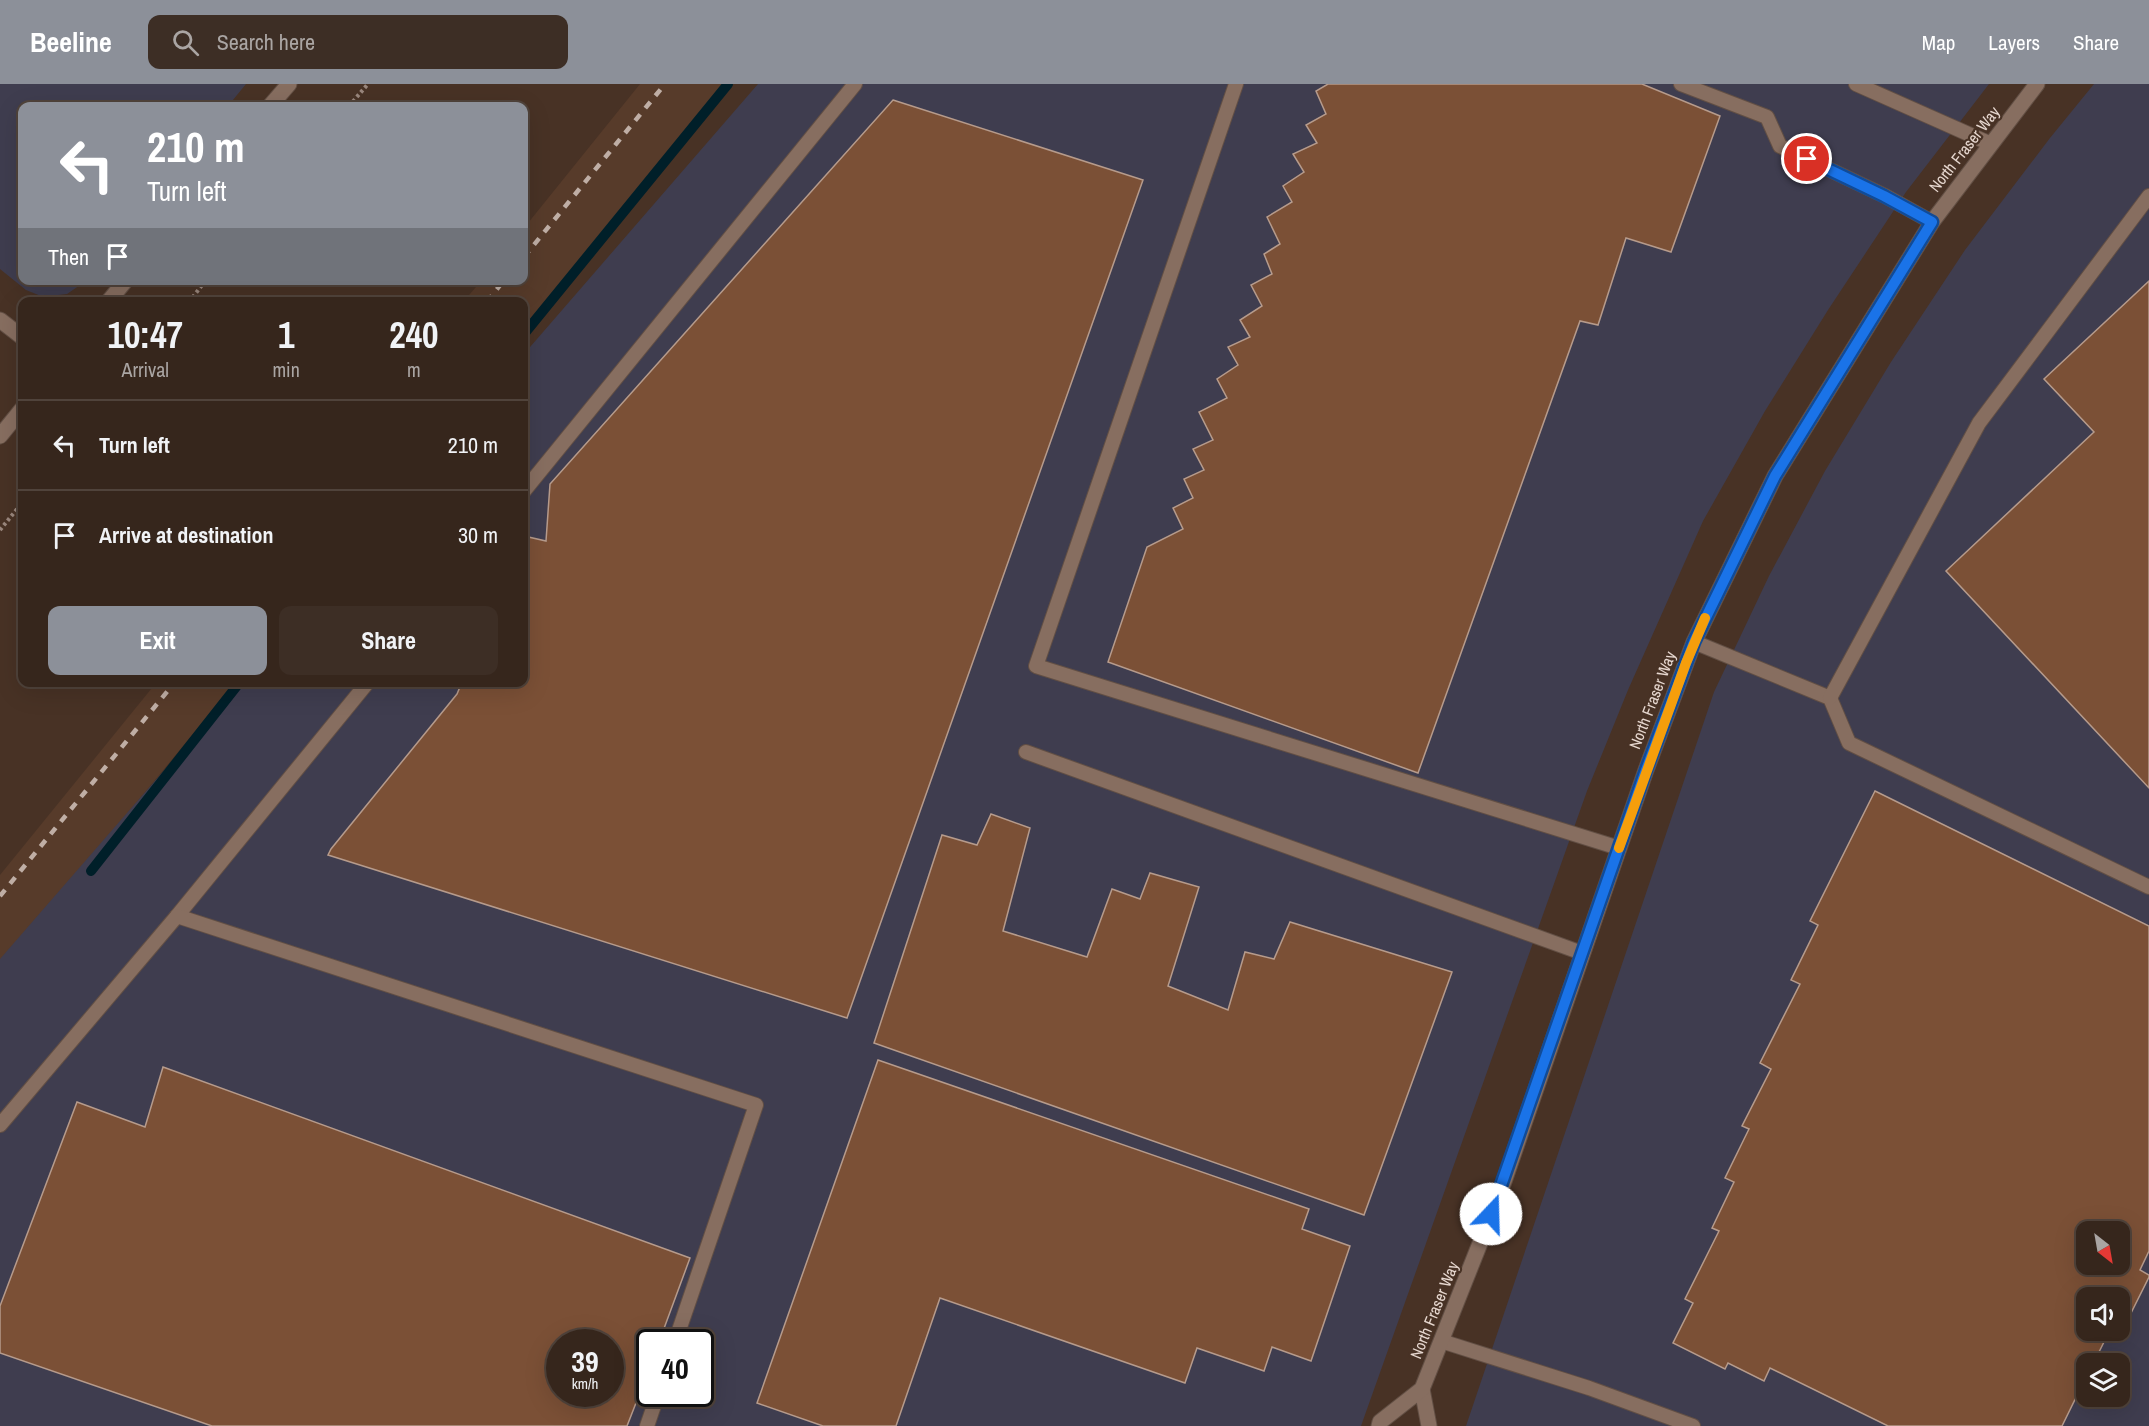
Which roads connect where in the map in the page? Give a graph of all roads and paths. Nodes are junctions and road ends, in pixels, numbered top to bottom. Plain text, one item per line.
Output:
1 (289, 84) edge
2 (368, 84) edge
3 (855, 84) edge
4 (1236, 84) edge
5 (1681, 84) edge
6 (1856, 84) edge
7 (2037, 84) edge
8 (273, 102) edge
9 (352, 102) edge
10 (1991, 144) junction
11 (2149, 196) edge
12 (1932, 222) junction
13 (122, 285) edge
14 (203, 285) edge
15 (112, 297) edge
16 (193, 297) edge
17 (0, 320) edge
18 (18, 334) edge
19 (18, 414) edge
20 (0, 436) edge
21 (528, 486) edge
22 (18, 507) edge
23 (0, 530) edge
24 (1694, 642) junction
25 (364, 687) edge
26 (1830, 698) junction
27 (1026, 752) dead end
28 (1619, 848) junction
29 (2149, 887) edge
30 (177, 916) junction
31 (1582, 953) junction
32 (0, 1125) edge
33 (679, 1329) edge
34 (1441, 1341) junction
35 (1422, 1389) junction
36 (654, 1407) edge
37 (647, 1426) edge
38 (1378, 1426) edge
39 (1429, 1426) edge
40 (1693, 1426) edge

1 - 8 street
2 - 9 path
3 - 21 lane
4 - 28 lane
5 - 12 lane
6 - 10 lane
7 - 10 street, North Fraser Way
10 - 12 street, North Fraser Way
11 - 26 lane
12 - 24 street, North Fraser Way
13 - 15 street
14 - 16 path
17 - 18 street
19 - 20 street
22 - 23 path
24 - 26 lane
24 - 28 street, North Fraser Way
25 - 30 lane
26 - 29 lane
27 - 31 lane
28 - 31 street, North Fraser Way
30 - 32 lane
30 - 33 lane
31 - 34 street, North Fraser Way
34 - 35 street, North Fraser Way
34 - 40 lane
35 - 38 street
35 - 39 street
36 - 37 lane

